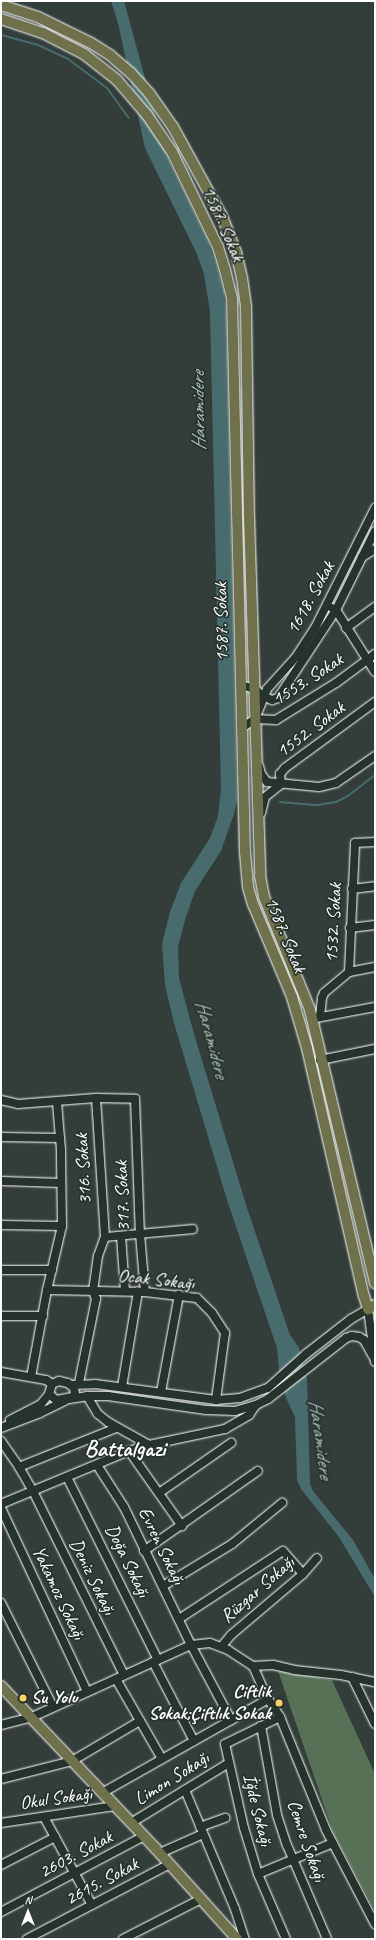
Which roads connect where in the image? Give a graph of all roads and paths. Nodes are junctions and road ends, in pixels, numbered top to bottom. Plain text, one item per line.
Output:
1 (1, 5) edge
2 (1, 19) edge
3 (375, 508) edge
4 (375, 531) edge
5 (375, 550) edge
6 (362, 557) junction
7 (328, 605) junction
8 (375, 607) edge
9 (336, 610) junction
10 (346, 628) junction
11 (375, 654) edge
12 (367, 659) junction
13 (375, 672) edge
14 (241, 685) junction
15 (255, 689) junction
16 (263, 696) junction
17 (375, 702) edge
18 (255, 719) junction
19 (242, 728) junction
20 (256, 756) junction
21 (375, 756) edge
22 (281, 784) junction
23 (257, 830) junction
24 (375, 842) edge
25 (375, 886) edge
26 (352, 889) junction
27 (375, 925) edge
28 (350, 928) junction
29 (375, 967) edge
30 (349, 972) junction
31 (375, 1007) edge
32 (316, 1018) junction
33 (375, 1049) edge
34 (320, 1060) junction
35 (96, 1098) junction
36 (1, 1100) edge
37 (57, 1102) junction
38 (1, 1137) edge
39 (60, 1138) junction
40 (1, 1181) edge
41 (61, 1183) junction
42 (1, 1225) edge
43 (62, 1226) junction
44 (193, 1229) dead end
45 (140, 1234) junction
46 (121, 1236) junction
47 (105, 1237) junction
48 (1, 1270) edge
49 (52, 1270) junction
50 (375, 1283) edge
51 (47, 1290) junction
52 (93, 1291) junction
53 (125, 1291) junction
54 (142, 1292) junction
55 (179, 1295) junction
56 (371, 1307) edge
57 (1, 1316) edge
58 (43, 1316) junction
59 (375, 1361) edge
60 (1, 1372) edge
61 (31, 1377) junction
62 (52, 1384) junction
63 (75, 1384) junction
64 (122, 1387) junction
65 (161, 1392) junction
66 (48, 1394) junction
67 (87, 1396) junction
68 (68, 1400) junction
69 (216, 1400) junction
70 (256, 1405) junction
71 (1, 1427) edge
72 (116, 1428) junction
73 (1, 1441) edge
74 (231, 1443) dead end
75 (149, 1445) junction
76 (129, 1451) junction
77 (97, 1465) junction
78 (20, 1467) junction
79 (258, 1471) dead end
80 (67, 1477) junction
81 (33, 1491) junction
82 (159, 1493) junction
83 (1, 1504) edge
84 (282, 1504) dead end
85 (182, 1526) junction
86 (144, 1551) junction
87 (317, 1558) dead end
88 (304, 1574) junction
89 (163, 1586) junction
90 (1, 1603) edge
91 (179, 1619) junction
92 (191, 1645) junction
93 (220, 1647) junction
94 (155, 1661) junction
95 (253, 1666) junction
96 (120, 1677) junction
97 (352, 1677) junction
98 (375, 1682) edge
99 (1, 1686) edge
100 (87, 1692) junction
101 (268, 1699) junction
102 (53, 1707) junction
103 (280, 1717) junction
104 (30, 1718) junction
105 (231, 1720) junction
106 (140, 1721) junction
107 (1, 1724) edge
108 (375, 1724) edge
109 (262, 1726) junction
110 (194, 1741) junction
111 (162, 1759) junction
112 (72, 1761) junction
113 (229, 1763) junction
114 (1, 1779) edge
115 (185, 1790) junction
116 (102, 1793) junction
117 (115, 1806) junction
118 (44, 1817) junction
119 (224, 1818) dead end
120 (1, 1823) edge
121 (131, 1823) junction
122 (202, 1830) junction
123 (144, 1836) junction
124 (55, 1837) junction
125 (333, 1843) junction
126 (160, 1853) junction
127 (293, 1859) junction
128 (2, 1861) edge
129 (170, 1864) junction
130 (75, 1874) junction
131 (258, 1874) junction
132 (201, 1899) junction
133 (92, 1905) junction
134 (1, 1912) edge
135 (375, 1924) edge
136 (27, 1939) edge
137 (123, 1939) edge
138 (239, 1939) edge
139 (286, 1939) edge
140 (326, 1939) edge

1 - 15 main road, 1587. Sokak
2 - 14 main road, 1587. Sokak
3 - 7 street, 1618. Sokak
4 - 6 street, 1618. Sokak
5 - 6 street
6 - 9 street, 1618. Sokak
7 - 9 street
7 - 16 street, 1618. Sokak
8 - 10 street
9 - 10 street
9 - 16 street, 1618. Sokak
10 - 12 street
11 - 12 street, 1553. Sokak
12 - 13 street
12 - 18 street, 1553. Sokak
14 - 15 street
14 - 19 main road, 1587. Sokak
15 - 16 street
15 - 18 main road, 1587. Sokak
16 - 18 street, 1618. Sokak
17 - 22 street, 1552. Sokak
18 - 19 street
18 - 20 main road, 1587. Sokak
19 - 56 main road, 1587. Sokak
20 - 22 street
20 - 23 main road, 1587. Sokak
21 - 22 street
22 - 23 street, 1552. Sokak
23 - 32 main road, 1587. Sokak
24 - 26 street, 1532. Sokak
25 - 26 street
26 - 28 street, 1532. Sokak
27 - 28 street
28 - 30 street, 1532. Sokak
29 - 30 street
30 - 32 street, 1532. Sokak
31 - 32 street
32 - 34 main road, 1587. Sokak
33 - 34 street
34 - 50 main road, 1587. Sokak
35 - 37 street
35 - 45 street, 317. Sokak
35 - 47 street, 316. Sokak
36 - 37 street
37 - 39 street
38 - 39 street
39 - 41 street
40 - 41 street
41 - 43 street
42 - 43 street
43 - 49 street
44 - 45 street
45 - 46 street
45 - 54 street, 317. Sokak
46 - 47 street
46 - 53 street
47 - 52 street
48 - 49 street
49 - 51 street
51 - 52 street, Ocak Sokağı
51 - 58 street
52 - 53 street, Ocak Sokağı
52 - 63 street
53 - 54 street, Ocak Sokağı
54 - 55 street, Ocak Sokağı
54 - 64 street, 317. Sokak
55 - 65 street
55 - 69 street, Ocak Sokağı
56 - 59 street
56 - 69 street
57 - 58 street
58 - 61 street
59 - 70 street
60 - 61 street
61 - 62 street
62 - 63 street
62 - 66 street
63 - 64 street
63 - 68 street
64 - 65 street
65 - 69 street
66 - 68 street
66 - 71 street
67 - 68 street
67 - 70 street
67 - 72 street
68 - 71 street
70 - 75 street
72 - 75 street
72 - 78 street
73 - 78 street, Deniz Sokağı
74 - 82 street
75 - 76 street
76 - 77 street
76 - 82 street
77 - 80 street
77 - 86 street, Evren Sokağı
78 - 81 street, Deniz Sokağı
79 - 85 street
80 - 81 street
80 - 94 street, Doğa Sokağı
81 - 83 street
81 - 96 street, Deniz Sokağı
82 - 85 street
83 - 100 street, Yakamoz Sokağı
84 - 89 street
85 - 86 street
86 - 89 street, Evren Sokağı
87 - 88 street, Rüzgar Sokağı
88 - 91 street
88 - 93 street, Rüzgar Sokağı
89 - 91 street, Evren Sokağı
90 - 102 street
91 - 92 street, Evren Sokağı
92 - 93 street
92 - 94 street
92 - 105 street, Evren Sokağı
93 - 95 street
94 - 96 street
94 - 110 street, Doğa Sokağı
95 - 97 street
95 - 101 street
96 - 100 street
96 - 106 street, Deniz Sokağı
97 - 98 street
97 - 108 street
99 - 104 main road
100 - 102 street
101 - 103 street
101 - 105 street
102 - 104 street
103 - 109 street, İğde Sokağı
103 - 125 street
104 - 107 street
104 - 112 main road
105 - 110 street
106 - 111 street, Deniz Sokağı
106 - 112 street
109 - 113 street, İğde Sokağı
109 - 127 street, Cemre Sokağı
110 - 111 street
111 - 116 street
112 - 114 street
112 - 116 main road
113 - 115 street, Limon Sokağı
113 - 131 street, İğde Sokağı
115 - 121 street, Limon Sokağı
115 - 122 street
116 - 117 main road
117 - 118 street, Okul Sokağı
117 - 121 main road
118 - 120 street, Okul Sokağı
118 - 124 street
119 - 122 street
121 - 123 main road
122 - 126 street
122 - 138 street
123 - 126 main road
123 - 130 street, 2603. Sokak
124 - 128 street
124 - 130 street
125 - 127 street
125 - 135 street
126 - 129 main road
127 - 131 street
127 - 140 street, Cemre Sokağı
129 - 132 main road
129 - 133 street, 2615. Sokak
130 - 133 street
130 - 134 street, 2603. Sokak
131 - 139 street, İğde Sokağı
132 - 137 street
132 - 138 main road
133 - 136 street, 2615. Sokak

